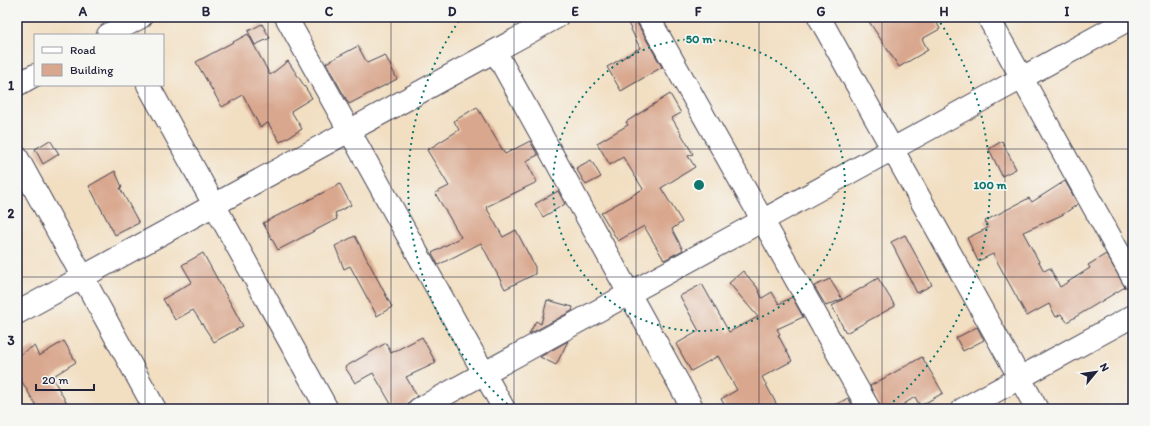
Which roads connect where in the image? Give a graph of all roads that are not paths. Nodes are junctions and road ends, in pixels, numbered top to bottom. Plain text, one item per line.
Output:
1 (141, 17) edge
2 (286, 17) edge
3 (557, 17) edge
4 (648, 17) edge
5 (819, 17) edge
6 (988, 17) edge
7 (1133, 17) edge
8 (532, 23) edge
9 (114, 29) edge
10 (495, 51) junction
11 (34, 76) edge
12 (1022, 78) junction
13 (17, 85) edge
14 (149, 86) edge
15 (350, 130) junction
16 (893, 149) junction
17 (17, 157) edge
18 (215, 205) junction
19 (763, 221) junction
20 (83, 277) junction
21 (1133, 278) edge
22 (629, 294) junction
23 (17, 313) edge
24 (1133, 316) edge
25 (484, 374) junction
26 (1020, 378) junction
27 (155, 409) edge
28 (327, 409) edge
29 (419, 409) edge
30 (504, 409) edge
31 (692, 409) edge
32 (869, 409) edge
33 (963, 409) edge
34 (1037, 409) edge

1 - 9 street
2 - 15 street
3 - 8 street
4 - 19 street
5 - 16 street
6 - 12 street
7 - 12 street
8 - 10 street
10 - 15 street
10 - 22 street
11 - 13 street
12 - 16 street
12 - 21 street
14 - 18 street
15 - 18 street
15 - 25 street
16 - 19 street
16 - 26 street
17 - 20 street
18 - 20 street
18 - 28 street
19 - 22 street
19 - 32 street
20 - 23 street
20 - 27 street
22 - 25 street
22 - 31 street
24 - 26 street
25 - 29 street
25 - 30 street
26 - 33 street
26 - 34 street

